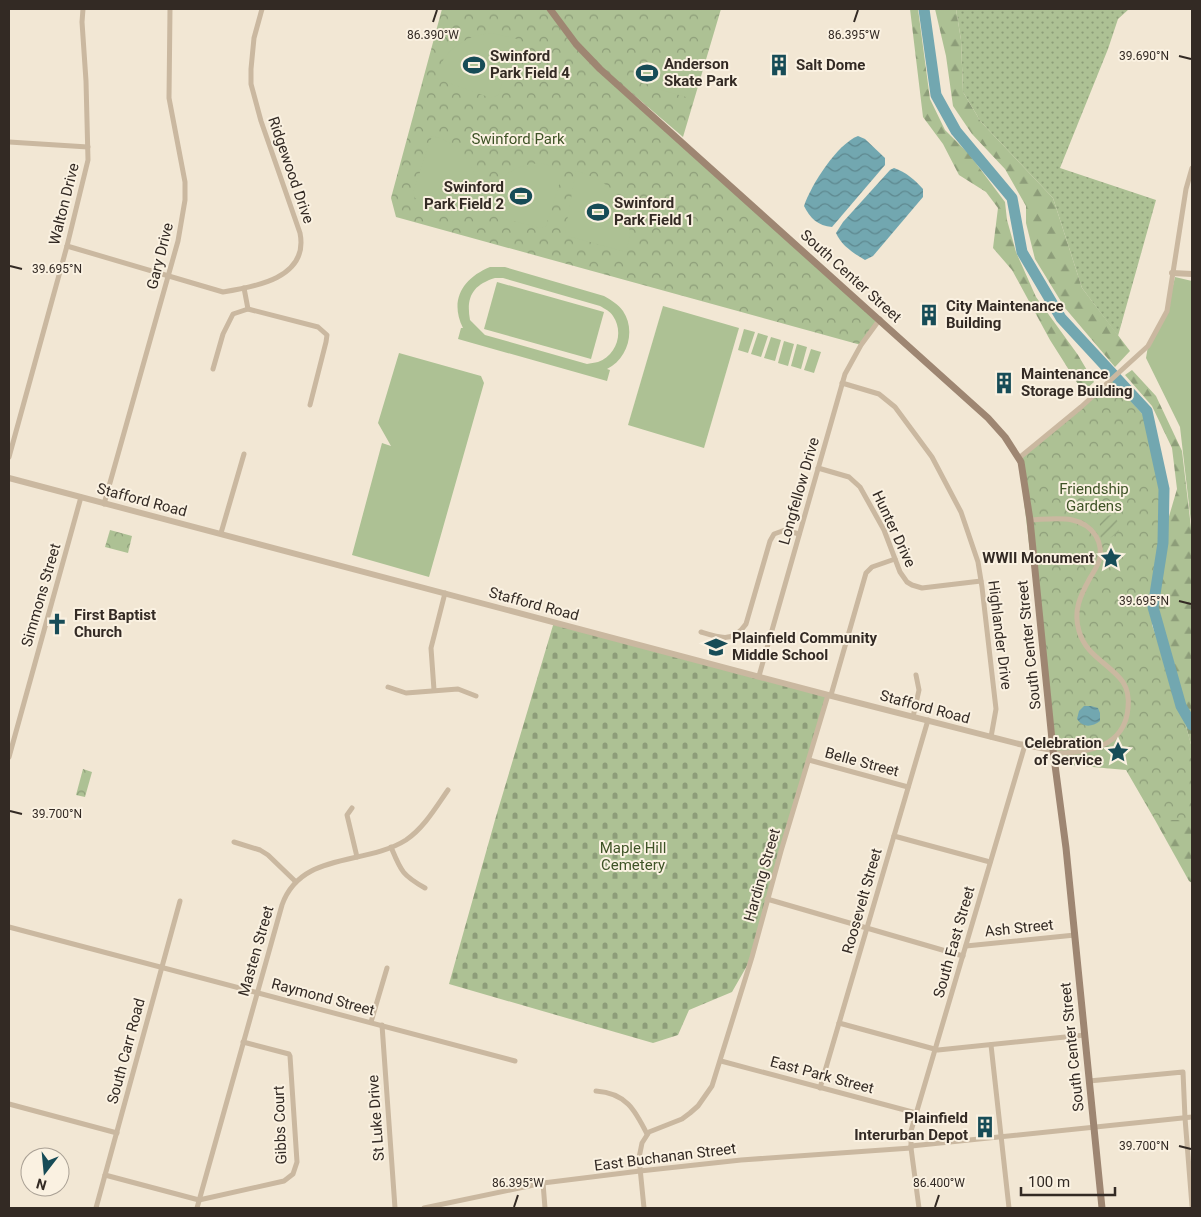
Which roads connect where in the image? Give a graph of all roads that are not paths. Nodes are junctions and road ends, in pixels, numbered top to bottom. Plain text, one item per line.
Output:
1 (83, 9) edge
2 (170, 9) edge
3 (262, 9) edge
4 (550, 9) edge
5 (9, 142) edge
6 (88, 147) junction
7 (1192, 168) edge
8 (67, 246) junction
9 (1172, 272) junction
10 (1192, 274) edge
11 (168, 275) junction
12 (244, 288) junction
13 (248, 308) junction
14 (880, 320) junction
15 (213, 369) dead end
16 (842, 383) junction
17 (310, 405) dead end
18 (244, 454) dead end
19 (9, 457) edge
20 (1019, 458) junction
21 (818, 468) junction
22 (9, 478) edge
23 (81, 497) junction
24 (104, 504) junction
25 (1030, 520) junction
26 (221, 534) junction
27 (799, 534) junction
28 (895, 559) junction
29 (981, 581) junction
30 (445, 593) junction
31 (701, 632) dead end
32 (916, 675) dead end
33 (759, 676) junction
34 (388, 687) dead end
35 (434, 690) junction
36 (830, 695) junction
37 (476, 696) dead end
38 (913, 717) junction
39 (928, 720) junction
40 (991, 737) junction
41 (1025, 745) junction
42 (1053, 752) junction
43 (9, 757) edge
44 (809, 760) junction
45 (908, 787) junction
46 (448, 790) dead end
47 (352, 808) dead end
48 (894, 836) junction
49 (234, 842) dead end
50 (391, 847) junction
51 (357, 857) junction
52 (990, 862) junction
53 (296, 882) junction
54 (426, 888) dead end
55 (767, 899) junction
56 (180, 900) dead end
57 (9, 927) edge
58 (867, 928) junction
59 (1075, 935) junction
60 (966, 946) junction
61 (962, 956) junction
62 (162, 967) junction
63 (387, 968) dead end
64 (256, 992) junction
65 (371, 1022) junction
66 (839, 1024) junction
67 (382, 1025) junction
68 (1084, 1035) junction
69 (243, 1042) junction
70 (991, 1045) junction
71 (935, 1050) junction
72 (515, 1060) dead end
73 (721, 1061) junction
74 (1089, 1081) junction
75 (820, 1088) junction
76 (596, 1091) dead end
77 (9, 1104) edge
78 (916, 1113) junction
79 (1192, 1117) edge
80 (1185, 1118) junction
81 (1094, 1127) junction
82 (117, 1133) junction
83 (647, 1134) junction
84 (1001, 1137) junction
85 (911, 1147) junction
86 (640, 1171) junction
87 (105, 1175) junction
88 (543, 1183) junction
89 (199, 1200) junction
90 (1192, 1206) edge
91 (96, 1208) edge
92 (197, 1208) edge
93 (395, 1208) edge
94 (424, 1208) edge
95 (545, 1208) edge
96 (644, 1208) edge
97 (919, 1208) edge
98 (1009, 1208) edge
99 (1102, 1208) edge

1 - 6 street, Walton Drive
2 - 11 street, Gary Drive
3 - 12 street, Ridgewood Drive
4 - 14 main road, South Center Street
5 - 6 street
6 - 8 street, Walton Drive
7 - 9 street
8 - 11 street, Ridgewood Drive
8 - 19 street, Walton Drive
9 - 10 street
9 - 20 street
11 - 12 street, Ridgewood Drive
11 - 24 street, Gary Drive
12 - 13 street
13 - 15 street
13 - 17 street
14 - 16 street, Longfellow Drive
14 - 20 main road, South Center Street
16 - 21 street, Longfellow Drive
16 - 29 street, Highlander Drive
18 - 26 street
20 - 25 main road, South Center Street
21 - 27 street, Longfellow Drive
21 - 28 street, Hunter Drive
22 - 23 street, Stafford Road
23 - 24 street, Stafford Road
23 - 43 street, Simmons Street
24 - 26 street, Stafford Road
25 - 42 main road, South Center Street
25 - 42 street
26 - 30 street, Stafford Road
27 - 31 street
27 - 33 street, Longfellow Drive
28 - 29 street, Hunter Drive
28 - 36 street, Harding Street
29 - 40 street, Highlander Drive
30 - 33 street, Stafford Road
30 - 35 street
32 - 38 street
33 - 36 street, Stafford Road
34 - 35 street
35 - 37 street
36 - 38 street, Stafford Road
36 - 44 street, Harding Street
38 - 39 street, Stafford Road
39 - 40 street, Stafford Road
39 - 45 street, Roosevelt Street
40 - 41 street, Stafford Road
41 - 42 street, Stafford Road
41 - 52 street, South East Street
42 - 59 main road, South Center Street
44 - 45 street, Belle Street
44 - 55 street, Harding Street
45 - 48 street, Roosevelt Street
46 - 50 street, Masten Street
47 - 51 street
48 - 52 street
48 - 58 street, Roosevelt Street
49 - 53 street
50 - 51 street, Masten Street
50 - 54 street
51 - 53 street, Masten Street
52 - 60 street, South East Street
53 - 64 street, Masten Street
55 - 58 street
55 - 73 street, Harding Street
56 - 62 street, South Carr Road
57 - 62 street, Raymond Street
58 - 61 street
58 - 66 street, Roosevelt Street
59 - 60 street, Ash Street
59 - 68 main road, South Center Street
60 - 61 street, South East Street
61 - 71 street, South East Street
62 - 64 street, Raymond Street
62 - 82 street, South Carr Road
63 - 65 street
64 - 65 street, Raymond Street
64 - 69 street, Masten Street
65 - 67 street, Raymond Street
66 - 71 street
66 - 75 street, Roosevelt Street
67 - 72 street, Raymond Street
67 - 93 street, St Luke Drive
68 - 70 street
68 - 74 main road, South Center Street
69 - 89 street, Masten Street
69 - 89 street, Gibbs Court
70 - 71 street
70 - 84 street
71 - 78 street, South East Street
73 - 75 street, East Park Street
73 - 83 street, Harding Street
74 - 80 street
74 - 81 main road, South Center Street
75 - 78 street, East Park Street
76 - 83 street
77 - 82 street
78 - 85 street, South East Street
79 - 80 street, East Buchanan Street
80 - 81 street, East Buchanan Street
80 - 90 street
81 - 84 street, East Buchanan Street
81 - 99 main road, South Center Street
82 - 87 street, South Carr Road
83 - 86 street
84 - 85 street, East Buchanan Street
84 - 98 street
85 - 86 street, East Buchanan Street
85 - 97 street, South East Street
86 - 88 street, East Buchanan Street
86 - 96 street
87 - 89 street
87 - 91 street, South Carr Road
88 - 94 street, East Buchanan Street
88 - 95 street
89 - 92 street, Masten Street

